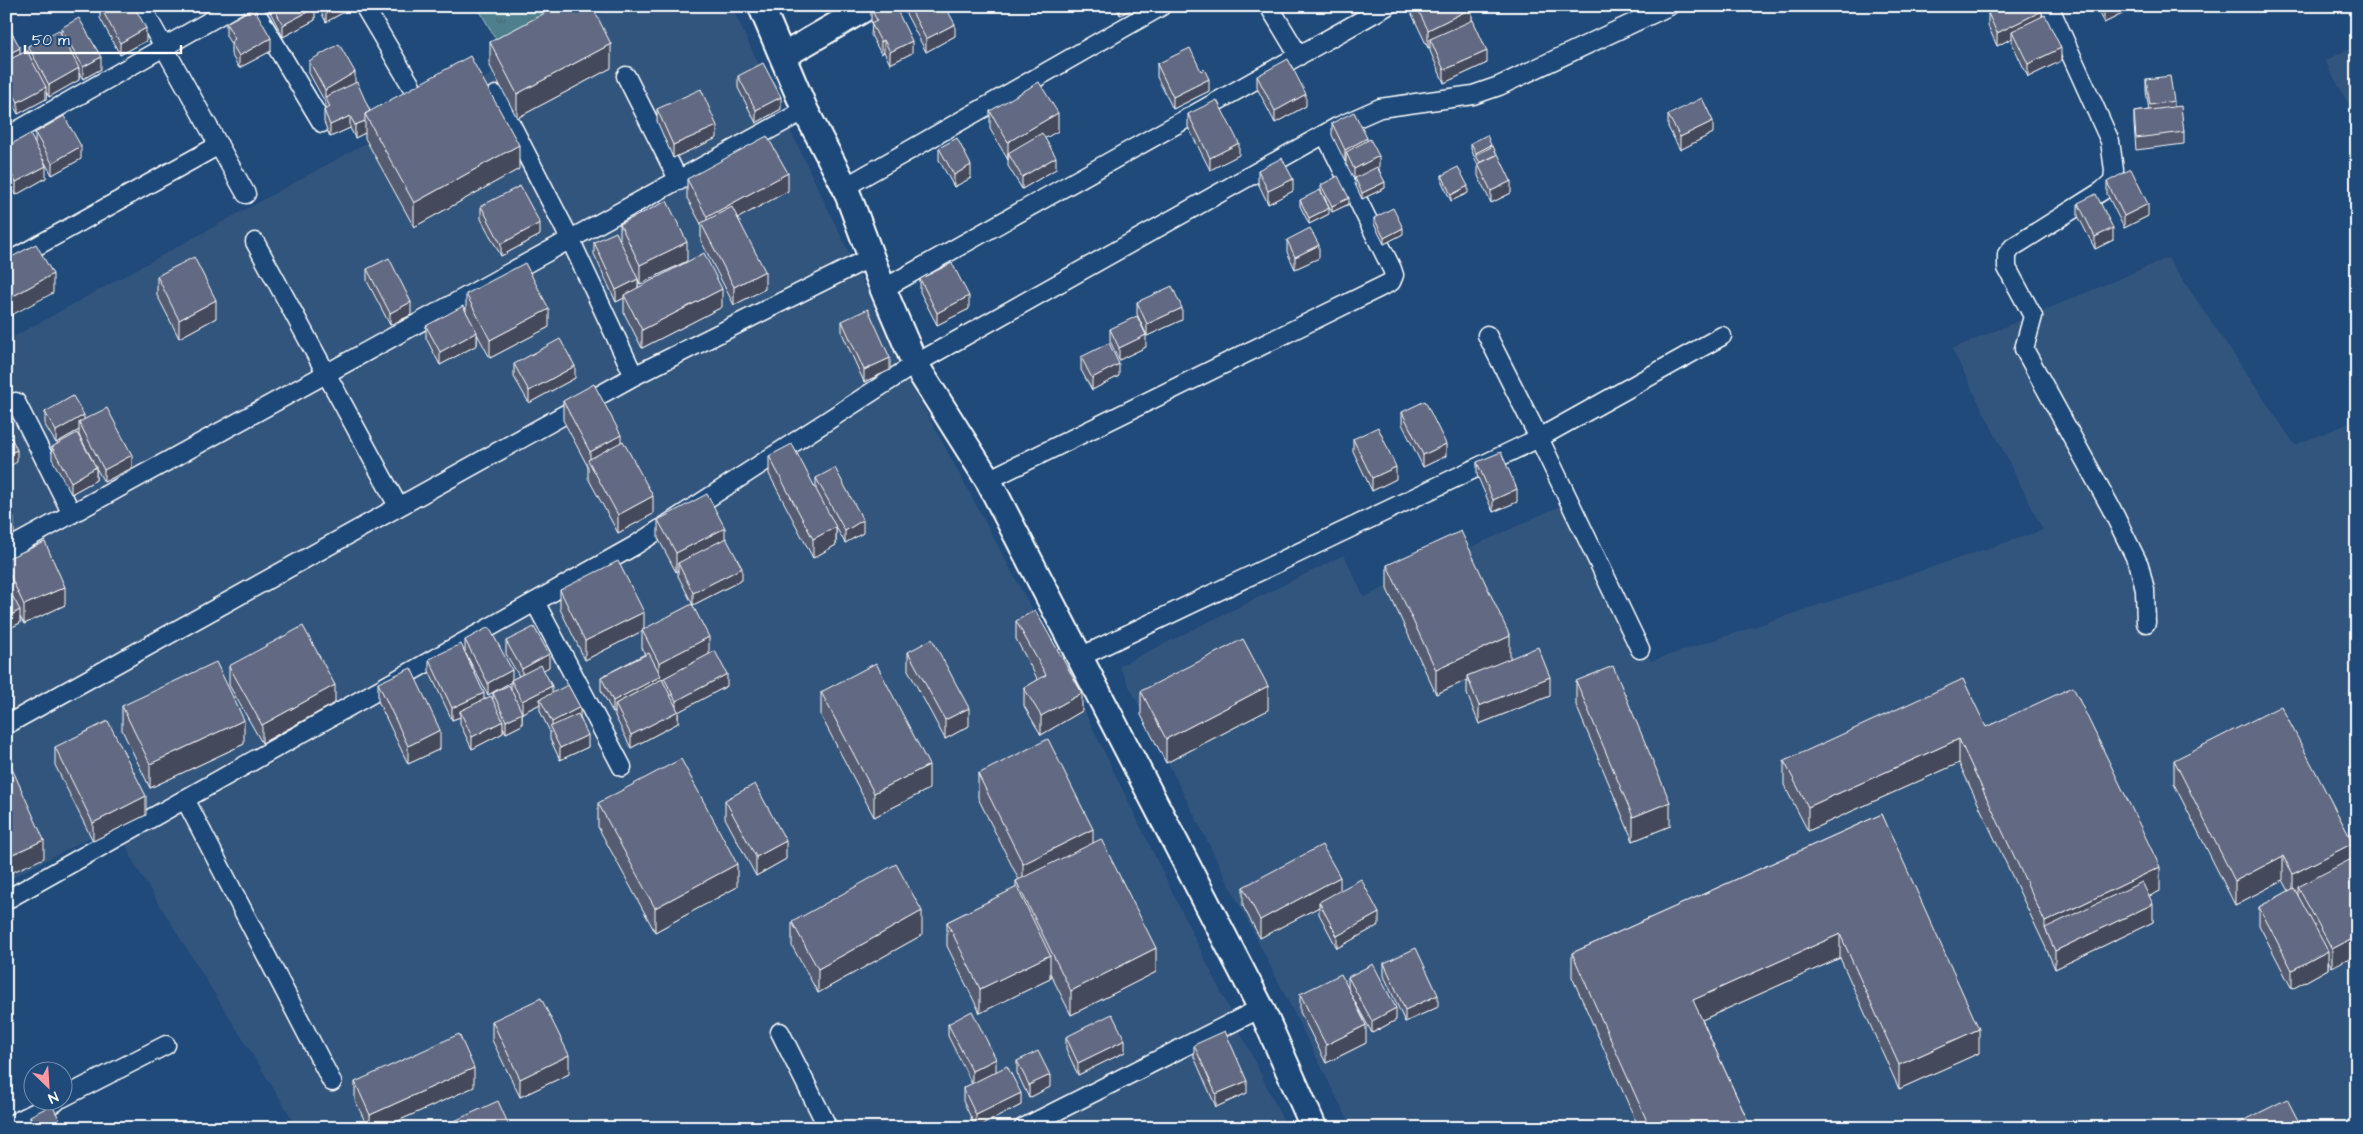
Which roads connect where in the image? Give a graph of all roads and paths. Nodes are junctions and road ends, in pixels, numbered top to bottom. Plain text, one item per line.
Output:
1 (141, 6) edge
2 (236, 6) edge
3 (252, 6) edge
4 (364, 6) edge
5 (761, 6) edge
6 (869, 6) edge
7 (1162, 6) edge
8 (1269, 6) edge
9 (1387, 6) edge
10 (1669, 6) edge
11 (2049, 6) edge
12 (164, 47) junction
13 (783, 56) junction
14 (1299, 56) junction
15 (626, 76) dead end
16 (412, 87) edge
17 (496, 95) dead end
18 (805, 110) junction
19 (322, 123) dead end
20 (1325, 134) junction
21 (6, 137) edge
22 (219, 145) junction
23 (679, 181) junction
24 (845, 187) junction
25 (246, 194) dead end
26 (570, 239) junction
27 (255, 242) dead end
28 (871, 257) junction
29 (6, 263) edge
30 (883, 289) junction
31 (1487, 335) dead end
32 (1722, 336) dead end
33 (916, 364) junction
34 (327, 373) junction
35 (634, 376) junction
36 (6, 407) edge
37 (1539, 438) junction
38 (988, 480) junction
39 (398, 506) junction
40 (72, 514) junction
41 (6, 550) edge
42 (535, 602) junction
43 (2146, 624) dead end
44 (1640, 649) dead end
45 (1080, 657) junction
46 (6, 725) edge
47 (622, 767) dead end
48 (185, 799) junction
49 (6, 900) edge
50 (1261, 1008) junction
51 (780, 1032) dead end
52 (166, 1045) dead end
53 (332, 1082) dead end
54 (72, 1093) edge
55 (36, 1112) edge
56 (6, 1127) edge
57 (828, 1128) edge
58 (1023, 1128) edge
59 (1314, 1128) edge

1 - 12 street
2 - 12 street
3 - 19 street
4 - 16 street
5 - 13 street
6 - 13 street
7 - 24 street
8 - 14 street
9 - 14 street
10 - 20 street
11 - 43 street
12 - 21 street
12 - 22 street
13 - 18 street
14 - 30 street
15 - 23 street
17 - 26 street
18 - 23 street
18 - 24 street
20 - 33 street
20 - 38 street
22 - 25 street
22 - 29 street
23 - 26 street
24 - 28 street
26 - 34 street
26 - 35 street
27 - 34 street
28 - 30 street
28 - 35 street
30 - 33 street
31 - 37 street
32 - 37 street
33 - 38 street
33 - 42 street
34 - 39 street
34 - 40 street
35 - 39 street
36 - 40 street
37 - 44 street
37 - 45 street
38 - 45 street
39 - 46 street
40 - 41 street
42 - 47 street
42 - 48 street
45 - 50 street
48 - 49 street
48 - 53 street
50 - 58 street
50 - 59 street
51 - 57 street
52 - 54 street
55 - 56 street

